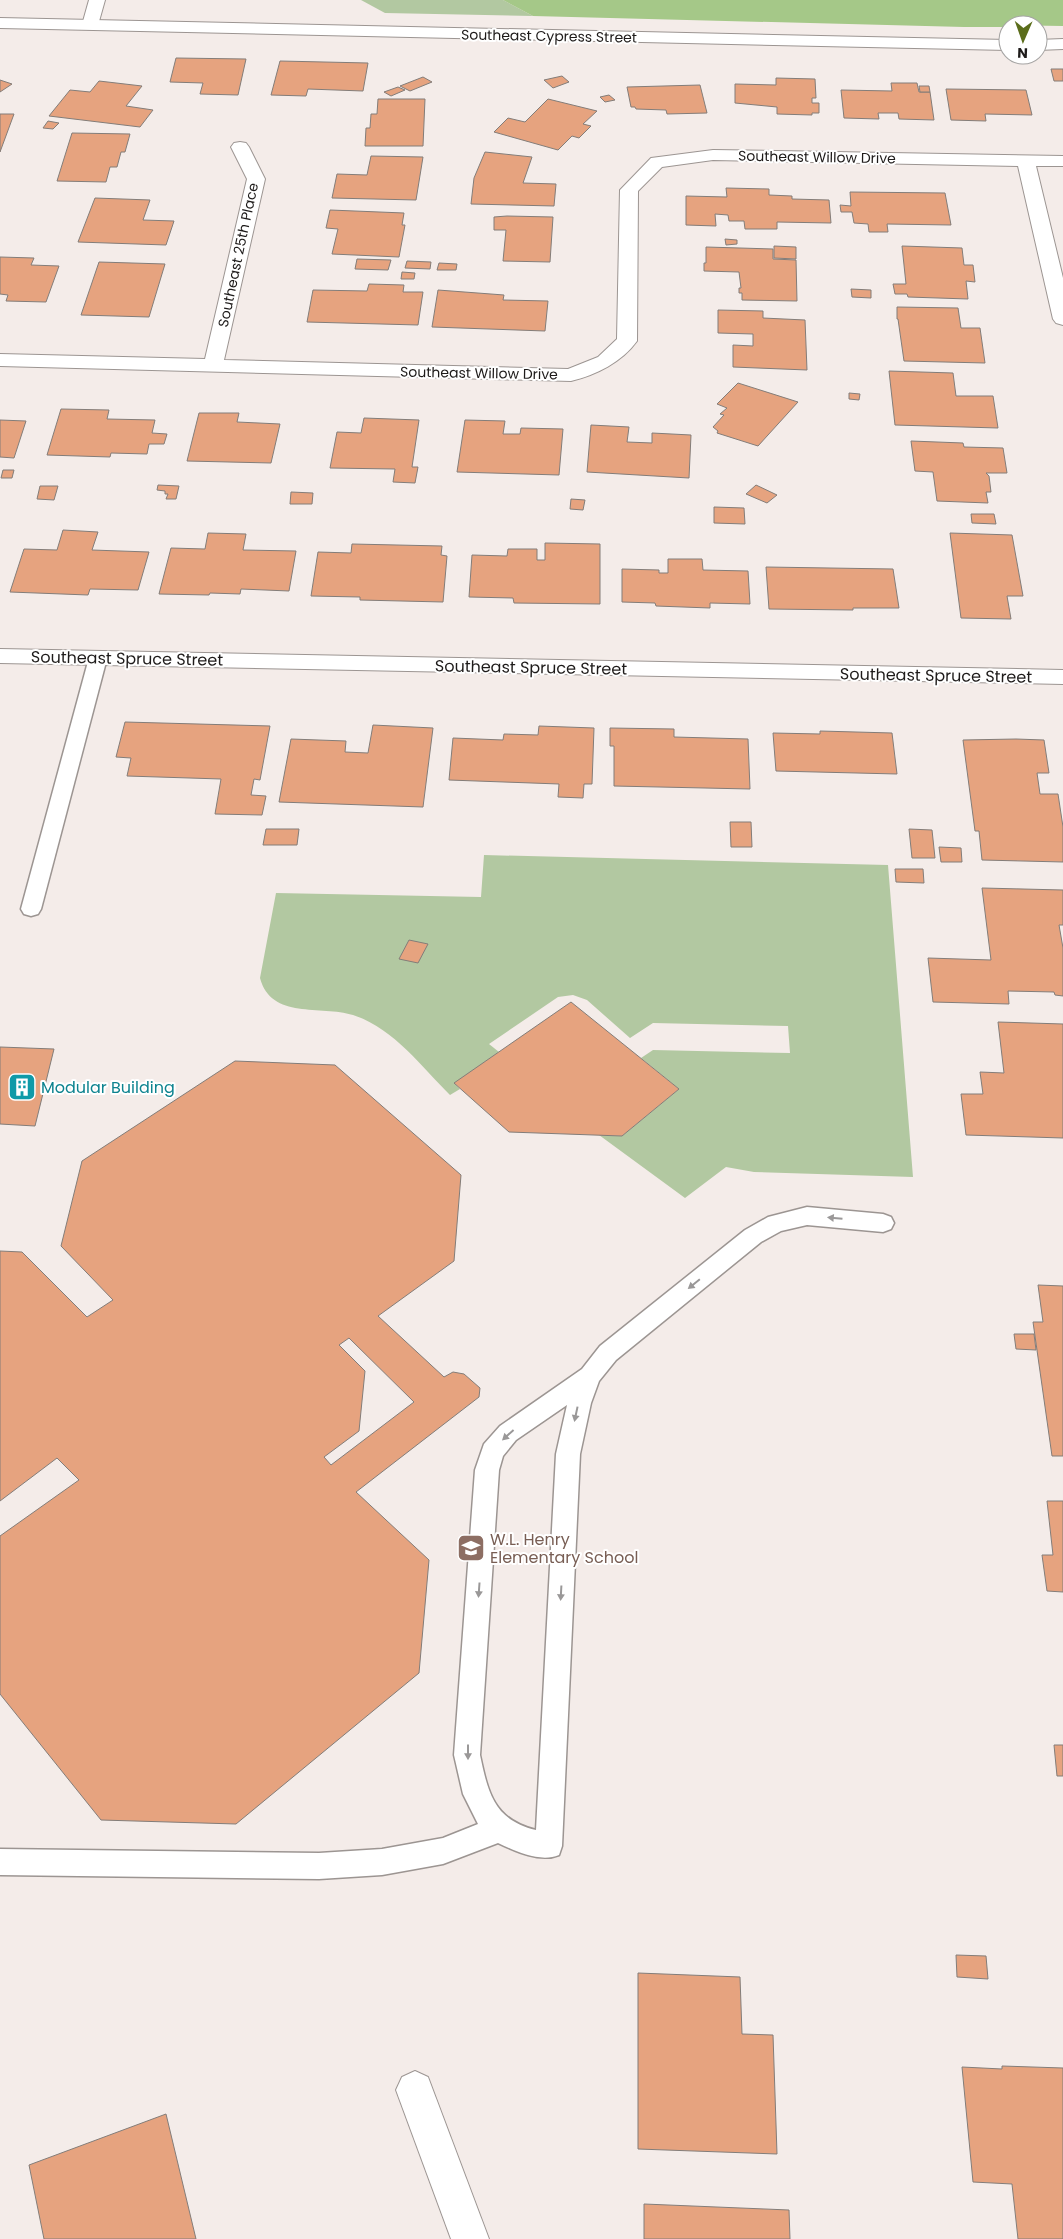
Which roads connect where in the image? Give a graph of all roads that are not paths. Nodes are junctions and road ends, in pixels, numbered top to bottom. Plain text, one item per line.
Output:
1 (97, 0) edge
2 (0, 23) edge
3 (90, 25) junction
4 (1063, 44) edge
5 (998, 45) edge
6 (1048, 45) edge
7 (240, 147) dead end
8 (1026, 160) junction
9 (1063, 161) edge
10 (1063, 319) edge
11 (0, 360) edge
12 (214, 366) junction
13 (0, 656) edge
14 (98, 658) junction
15 (1063, 677) edge
16 (31, 909) dead end
17 (883, 1223) dead end
18 (590, 1376) junction
19 (499, 1829) junction
20 (0, 1862) edge
21 (414, 2090) dead end
22 (470, 2239) edge

1 - 3 street
2 - 3 street, Southeast Cypress Street
3 - 5 street, Southeast Cypress Street
4 - 6 street
7 - 12 street, Southeast 25th Place
8 - 9 street, Southeast Willow Drive
8 - 10 street
8 - 12 street, Southeast Willow Drive
11 - 12 street, Southeast Willow Drive
13 - 14 street, Southeast Spruce Street
14 - 15 street, Southeast Spruce Street
14 - 16 lane
17 -> 18 lane
18 -> 19 lane
18 -> 19 lane
19 - 20 lane
21 - 22 street

